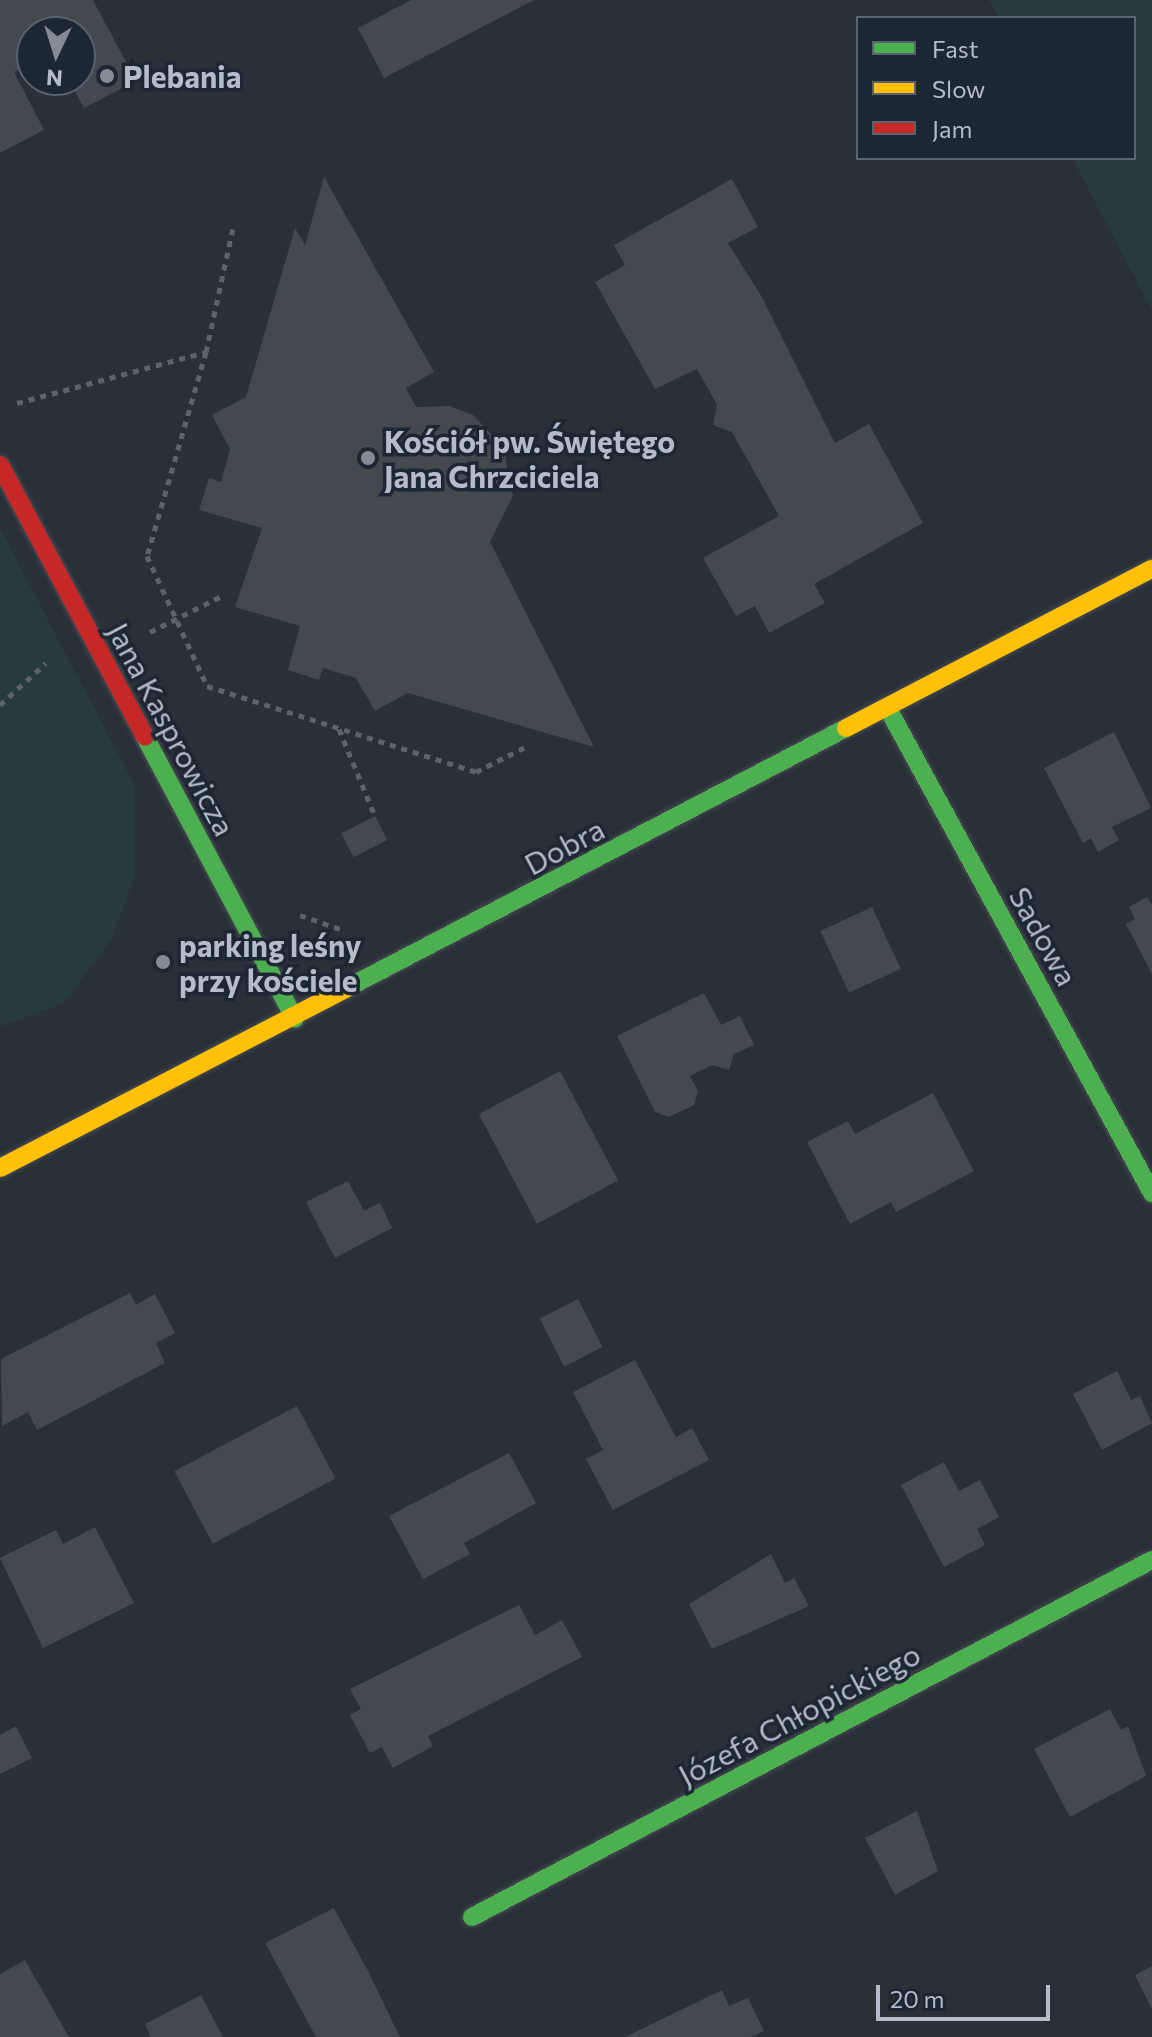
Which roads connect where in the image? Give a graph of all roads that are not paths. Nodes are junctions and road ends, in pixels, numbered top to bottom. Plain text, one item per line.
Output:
1 (0, 465) edge
2 (1152, 569) edge
3 (887, 707) junction
4 (295, 1019) junction
5 (0, 1168) edge
6 (1152, 1193) edge
7 (1152, 1560) edge
8 (472, 1917) dead end

1 - 4 street, Jana Kasprowicza
2 - 3 street, Dobra
3 - 4 street, Dobra
3 - 6 street, Sadowa
4 - 5 street, Dobra
7 - 8 street, Józefa Chłopickiego

